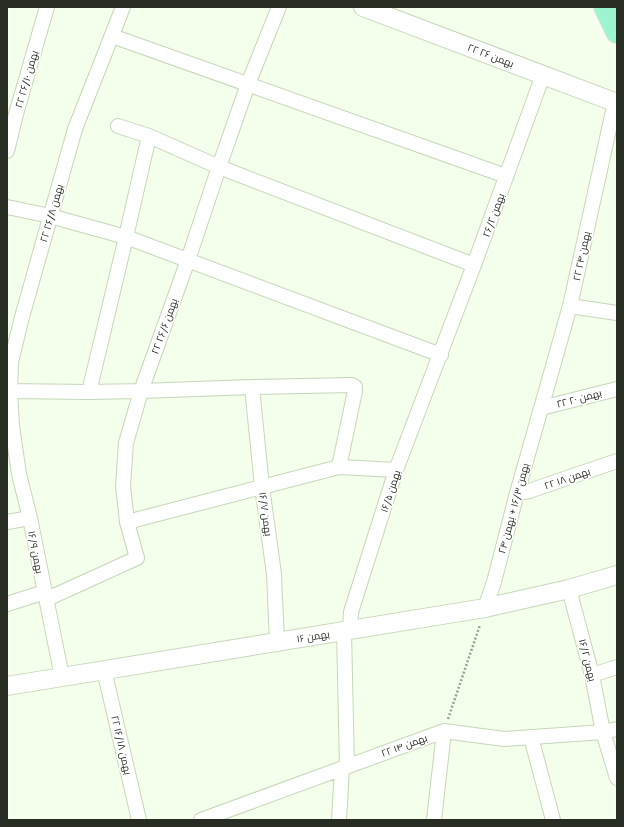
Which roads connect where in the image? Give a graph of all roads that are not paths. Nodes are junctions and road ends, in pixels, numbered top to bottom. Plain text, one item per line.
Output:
1 (47, 7) edge
2 (123, 7) edge
3 (279, 7) edge
4 (363, 7) edge
5 (605, 7) edge
6 (617, 32) edge
7 (112, 36) junction
8 (543, 75) junction
9 (248, 84) junction
10 (616, 101) edge
11 (118, 126) dead end
12 (149, 136) junction
13 (7, 151) edge
14 (219, 167) junction
15 (506, 176) junction
16 (7, 207) edge
17 (50, 216) junction
18 (126, 237) junction
19 (188, 260) junction
20 (474, 265) junction
21 (570, 306) junction
22 (617, 313) edge
23 (441, 354) junction
24 (252, 386) junction
25 (617, 389) edge
26 (10, 391) junction
27 (141, 391) junction
28 (89, 392) junction
29 (541, 408) junction
30 (10, 427) edge
31 (617, 461) edge
32 (339, 467) junction
33 (396, 470) junction
34 (262, 487) junction
35 (517, 493) junction
36 (30, 518) junction
37 (7, 522) edge
38 (127, 522) junction
39 (617, 575) edge
40 (569, 589) junction
41 (46, 596) junction
42 (7, 604) edge
43 (485, 608) junction
44 (347, 630) junction
45 (277, 642) junction
46 (617, 667) edge
47 (104, 670) junction
48 (592, 675) junction
49 (62, 677) junction
50 (7, 686) edge
51 (617, 729) edge
52 (444, 731) junction
53 (603, 732) junction
54 (531, 737) junction
55 (345, 767) junction
56 (617, 778) edge
57 (139, 820) edge
58 (201, 820) edge
59 (339, 820) edge
60 (434, 820) edge
61 (553, 820) edge

1 - 13 street, ۲۲ بهمن ۲۶/۱۰
2 - 7 street, ۲۲ بهمن ۲۶/۸
3 - 9 street, ۲۲ بهمن ۲۶/۶
4 - 8 street, ۲۲ بهمن ۲۶
5 - 6 main road
7 - 9 street
7 - 17 street, ۲۲ بهمن ۲۶/۸
8 - 10 street, ۲۲ بهمن ۲۶
8 - 15 street, بهمن ۲۶/۲
9 - 14 street, ۲۲ بهمن ۲۶/۶
9 - 15 street
10 - 21 street, ۲۲ بهمن ۲۴
11 - 12 street
12 - 14 street
12 - 18 street
14 - 19 street, ۲۲ بهمن ۲۶/۶
14 - 20 street
15 - 20 street, بهمن ۲۶/۲
16 - 17 street
17 - 18 street
17 - 26 street, ۲۲ بهمن ۲۶/۸
18 - 19 street
18 - 28 street
19 - 23 street
19 - 27 street, ۲۲ بهمن ۲۶/۶
20 - 23 street, بهمن ۲۶/۲
21 - 22 street
21 - 29 street, ۲۲ بهمن ۲۴
23 - 33 street, بهمن ۱۶/۵
24 - 27 street
24 - 32 street
24 - 34 street, بهمن ۱۶/۷
25 - 29 street, ۲۲ بهمن ۲۰
26 - 28 street
26 - 30 street, ۲۲ بهمن ۲۶/۸
27 - 28 street
27 - 38 street, ۲۲ بهمن ۲۶/۶
29 - 35 street, بهمن ۱۶/۳ + بهمن ۲۴
30 - 36 street, بهمن ۱۶/۹
31 - 35 street, ۲۲ بهمن ۱۸
32 - 33 street
32 - 34 street
33 - 44 street, بهمن ۱۶/۵
34 - 38 street
34 - 45 street, بهمن ۱۶/۷
35 - 43 street, بهمن ۱۶/۳ + بهمن ۲۴
36 - 37 street
36 - 41 street, بهمن ۱۶/۹
38 - 41 street, ۲۲ بهمن ۲۶/۶
39 - 40 street, بهمن ۱۶
40 - 43 street, بهمن ۱۶
40 - 48 street, بهمن ۱۶/۲
41 - 42 street
41 - 49 street, بهمن ۱۶/۹
43 - 44 street, بهمن ۱۶
44 - 45 street, بهمن ۱۶
44 - 55 street, بهمن ۱۶/۵
45 - 47 street, بهمن ۱۶
46 - 48 street
47 - 49 street, بهمن ۱۶
47 - 57 street, ۲۲ بهمن ۱۶/۱۸
48 - 53 street, بهمن ۱۶/۲
49 - 50 street, بهمن ۱۶
51 - 53 street, ۲۲ بهمن ۱۴
52 - 54 street, ۲۲ بهمن ۱۴
52 - 55 street, ۲۲ بهمن ۱۴
52 - 60 street
53 - 54 street, ۲۲ بهمن ۱۴
53 - 56 street, بهمن ۱۶/۲
54 - 61 street
55 - 58 street, ۲۲ بهمن ۱۴
55 - 59 street, بهمن ۱۶/۵

